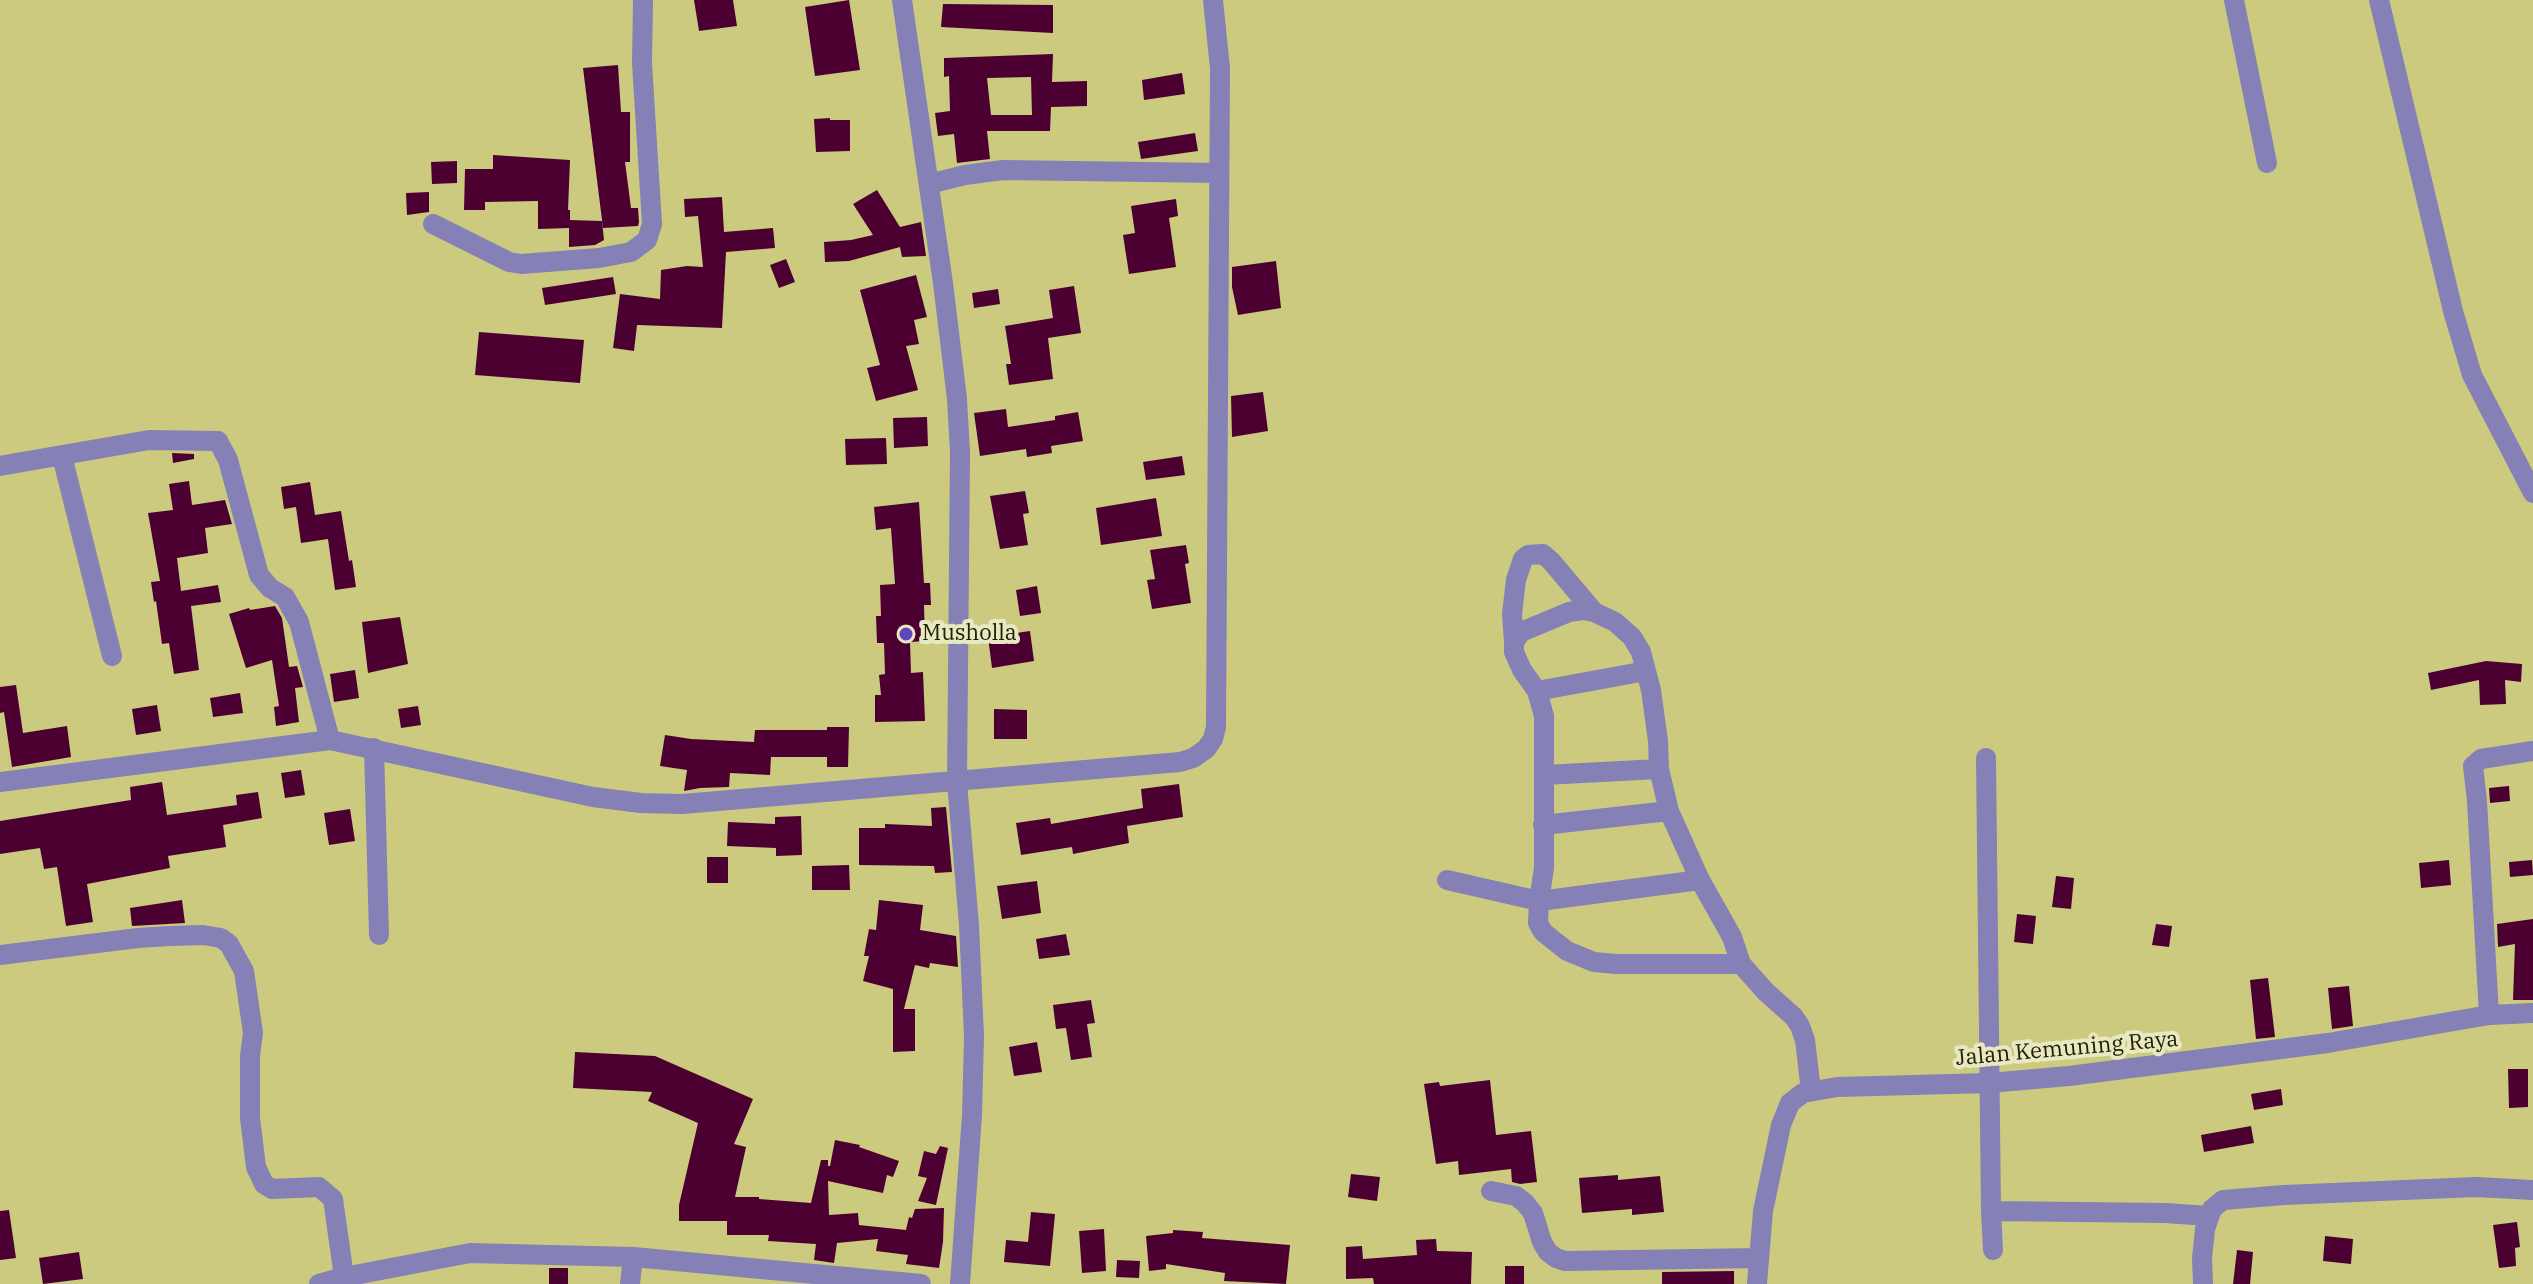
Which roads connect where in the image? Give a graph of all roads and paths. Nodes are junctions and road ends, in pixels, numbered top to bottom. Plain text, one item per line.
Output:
1 (643, 0) edge
2 (902, 0) edge
3 (1213, 0) edge
4 (2234, 0) edge
5 (2379, 0) edge
6 (2267, 163) dead end
7 (1219, 173) junction
8 (929, 184) junction
9 (433, 224) dead end
10 (62, 456) junction
11 (0, 466) edge
12 (2533, 493) edge
13 (1594, 612) junction
14 (1514, 642) junction
15 (112, 656) dead end
16 (1646, 671) junction
17 (1537, 691) junction
18 (330, 740) junction
19 (374, 748) junction
20 (2533, 751) edge
21 (1986, 758) dead end
22 (1659, 769) junction
23 (1544, 775) junction
24 (0, 782) edge
25 (957, 782) junction
26 (1669, 811) junction
27 (1543, 825) junction
28 (1447, 880) dead end
29 (1700, 880) junction
30 (1539, 901) junction
31 (379, 935) dead end
32 (0, 955) edge
33 (1741, 964) junction
34 (2533, 1013) edge
35 (2489, 1015) junction
36 (1989, 1083) junction
37 (1811, 1091) junction
38 (2533, 1190) edge
39 (1491, 1191) dead end
40 (1991, 1211) junction
41 (2209, 1216) junction
42 (1993, 1250) dead end
43 (633, 1257) junction
44 (1759, 1258) junction
45 (402, 1275) edge
46 (344, 1277) junction
47 (319, 1284) edge
48 (630, 1284) edge
49 (921, 1284) edge
50 (960, 1284) edge
51 (1757, 1284) edge
52 (2203, 1284) edge

1 - 9 street
2 - 8 street
3 - 7 street
4 - 6 street
5 - 12 street
7 - 8 street
7 - 25 street
8 - 25 street
10 - 11 street
10 - 15 street
10 - 18 street
13 - 14 street
13 - 14 street
13 - 16 street
14 - 17 street
16 - 17 street
16 - 22 street
17 - 23 street
18 - 19 street
18 - 24 street
19 - 25 street
19 - 31 street
20 - 35 street
21 - 36 street
22 - 23 street
22 - 26 street
23 - 27 street
25 - 50 street
26 - 27 street
26 - 29 street
27 - 30 street
28 - 30 street
29 - 30 street
29 - 33 street
30 - 33 street
32 - 46 street
33 - 37 street
34 - 35 street, Jalan Kemuning Raya
35 - 36 street, Jalan Kemuning Raya
36 - 37 street, Jalan Kemuning Raya
36 - 40 street
37 - 44 street
38 - 41 street
39 - 44 street
40 - 41 street
40 - 42 street
41 - 52 street
43 - 45 street
43 - 48 street
43 - 49 street
44 - 51 street
45 - 46 street
46 - 47 street

